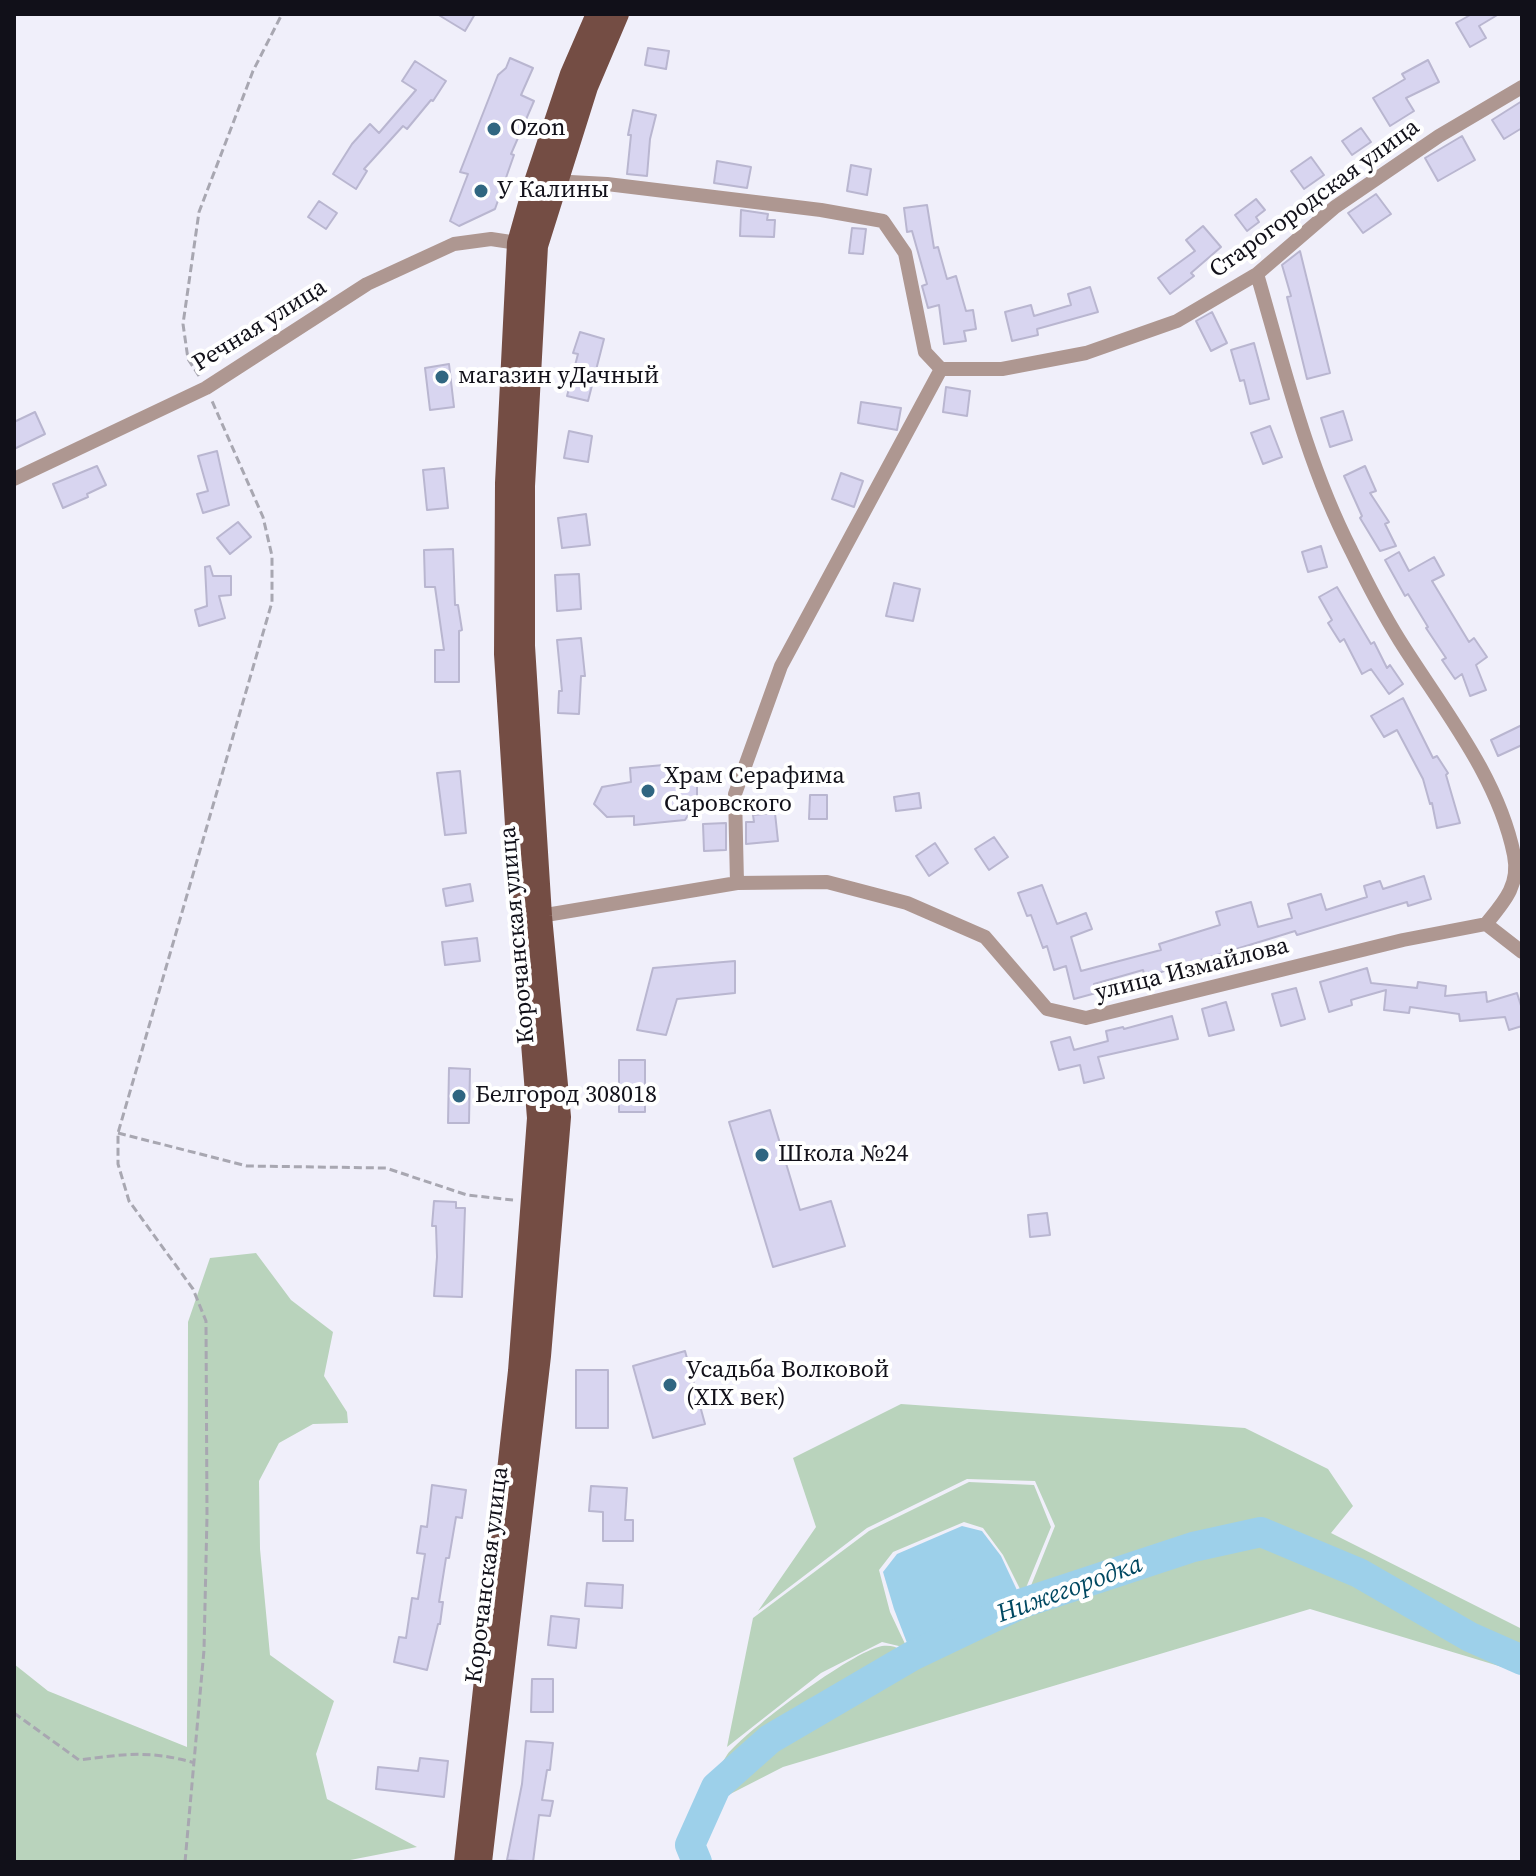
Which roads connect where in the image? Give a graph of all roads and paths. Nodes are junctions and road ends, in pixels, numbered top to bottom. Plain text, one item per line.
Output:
1 (282, 14) edge
2 (597, 14) edge
3 (618, 14) edge
4 (1522, 87) edge
5 (545, 180) junction
6 (528, 244) junction
7 (1257, 274) junction
8 (941, 369) junction
9 (206, 388) junction
10 (14, 479) edge
11 (737, 883) junction
12 (531, 917) junction
13 (1486, 924) junction
14 (1522, 952) edge
15 (118, 1133) junction
16 (521, 1201) dead end
17 (14, 1713) edge
18 (195, 1763) junction
19 (185, 1862) edge
20 (465, 1862) edge
21 (481, 1862) edge

1 - 9 path
2 - 5 main road, Корочанская улица
3 - 5 main road, Корочанская улица
4 - 7 street, Старогородская улица
5 - 6 main road, Корочанская улица
5 - 8 street
6 - 9 street, Речная улица
6 - 12 main road, Корочанская улица
7 - 8 street, Старогородская улица
7 - 13 street
8 - 11 street
9 - 10 street, Речная улица
9 - 15 path
11 - 12 street, улица Измайлова
11 - 13 street, улица Измайлова
12 - 20 main road, Корочанская улица
12 - 21 main road, Корочанская улица
13 - 14 street
15 - 16 path
15 - 18 path
17 - 18 path
18 - 19 path

